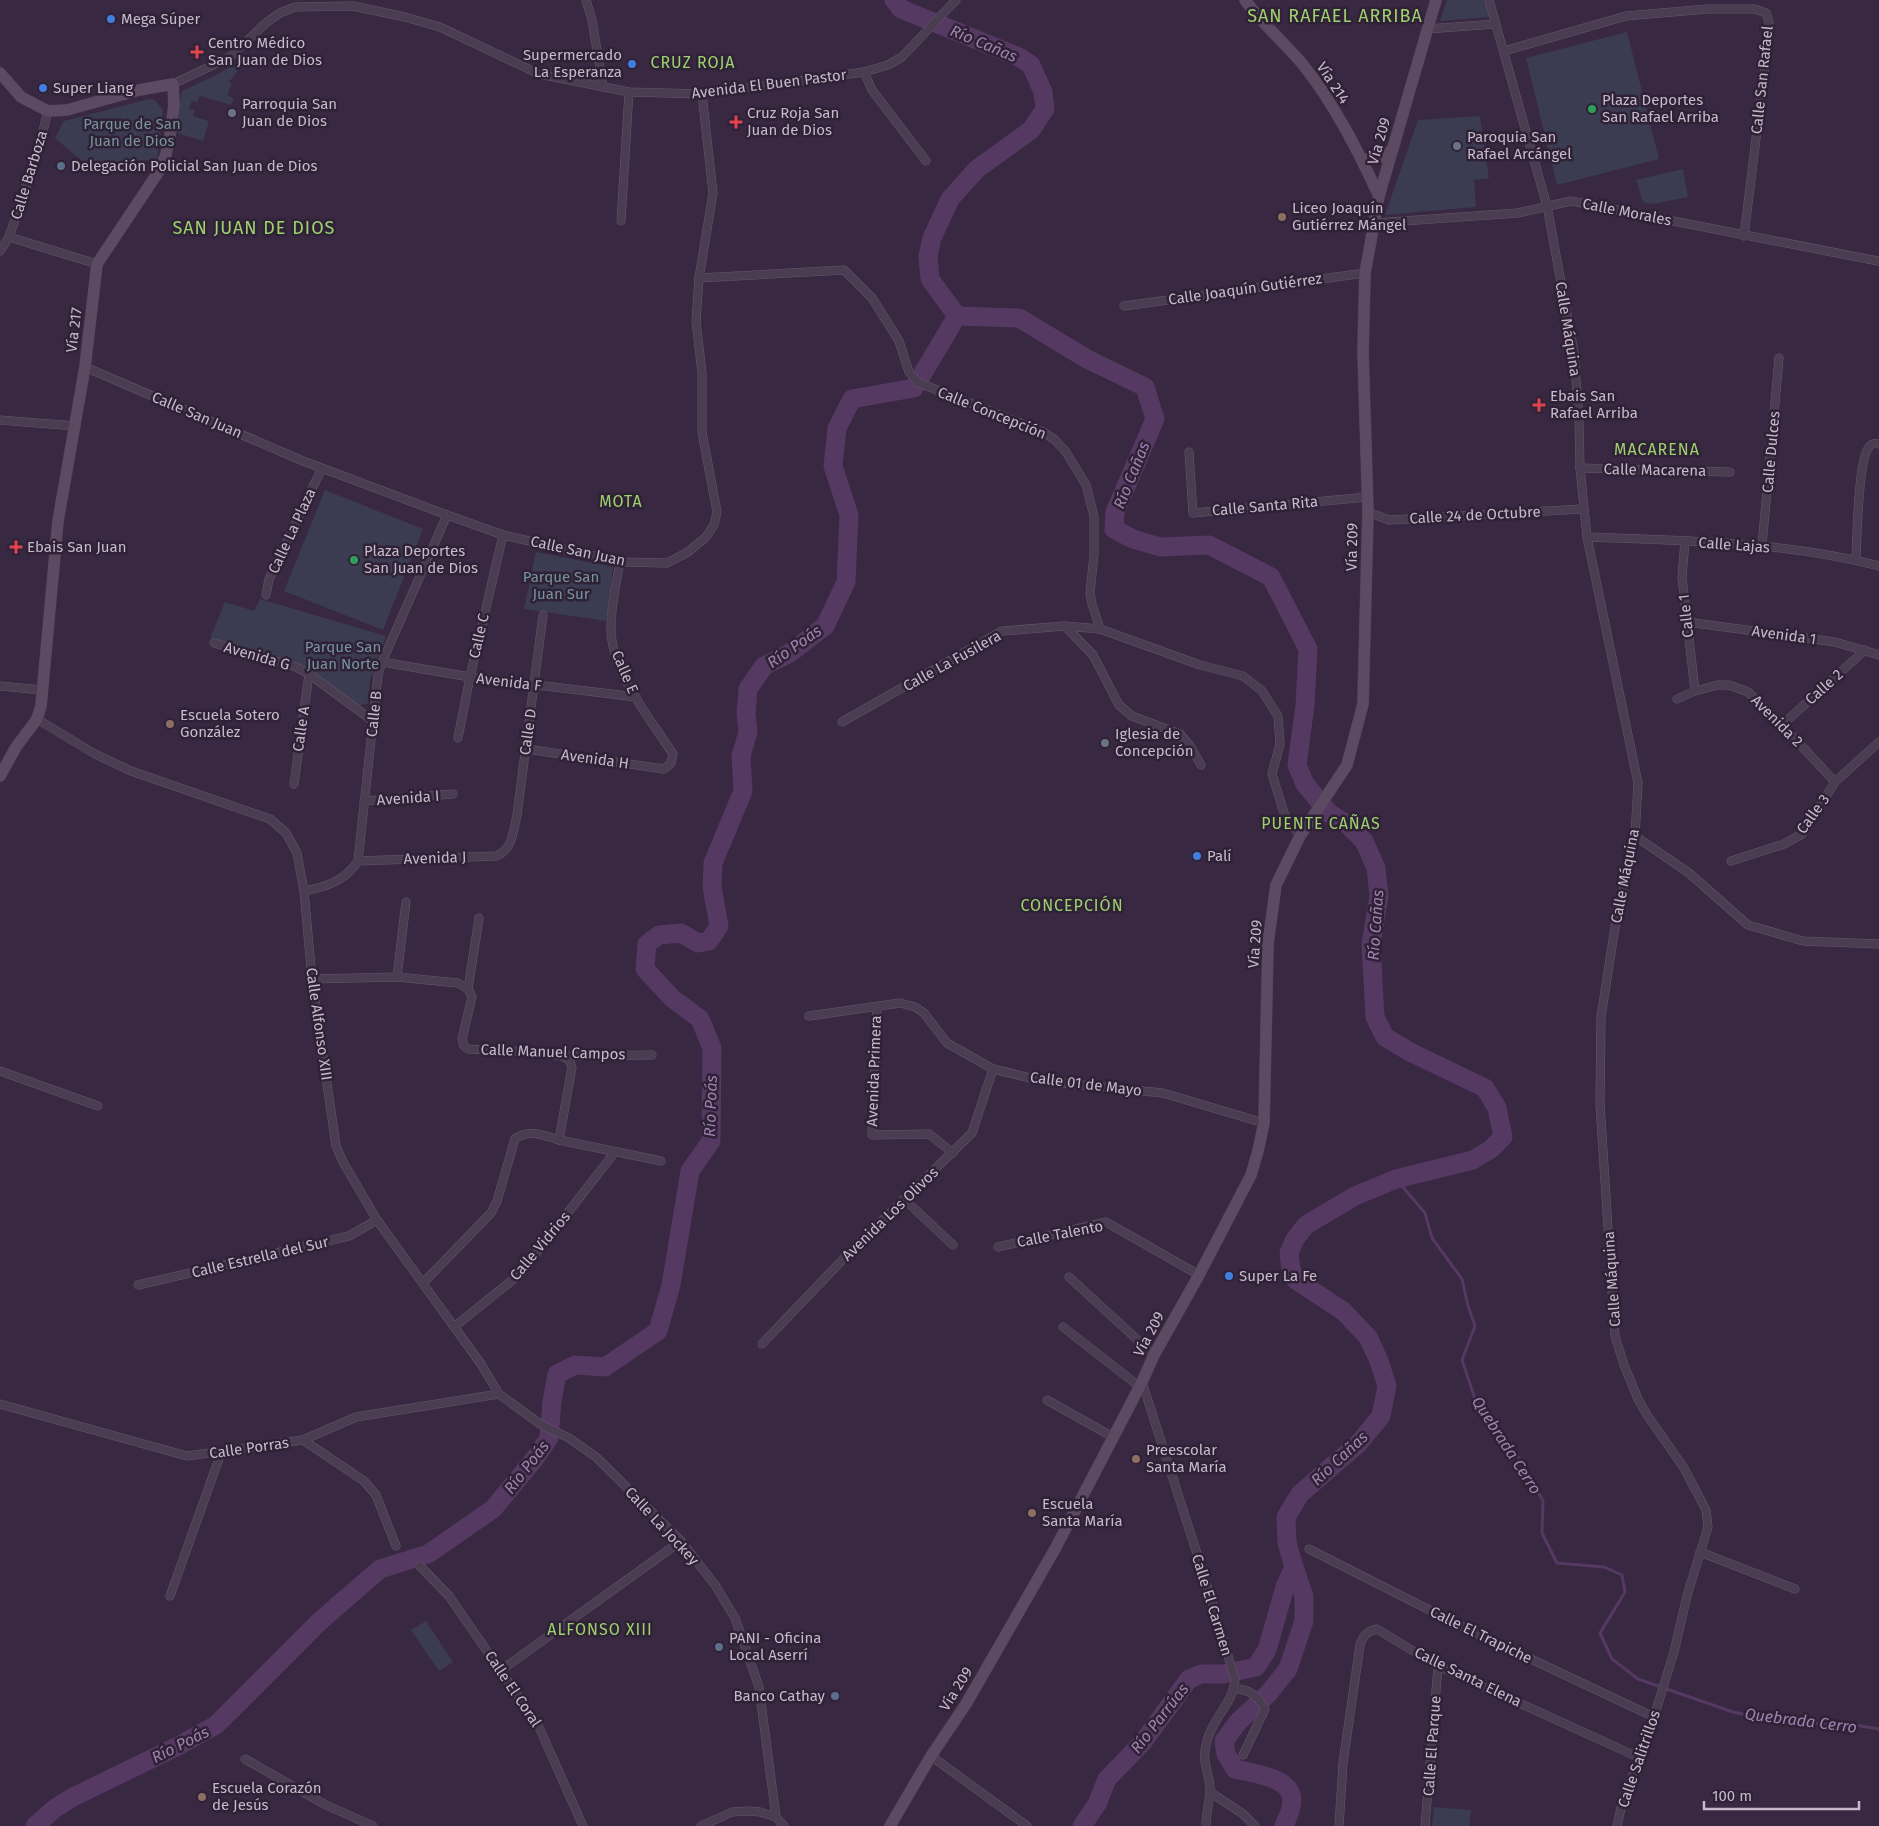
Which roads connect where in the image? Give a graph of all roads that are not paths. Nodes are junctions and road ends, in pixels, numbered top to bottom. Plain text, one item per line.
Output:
1 (300, 0) edge
2 (586, 0) edge
3 (956, 0) edge
4 (1245, 0) edge
5 (1436, 0) edge
6 (1489, 0) edge
7 (1710, 0) edge
8 (295, 7) junction
9 (1708, 9) junction
10 (1496, 24) junction
11 (1427, 29) junction
12 (1504, 52) junction
13 (864, 72) junction
14 (0, 74) edge
15 (173, 84) junction
16 (603, 87) junction
17 (629, 92) junction
18 (702, 94) junction
19 (48, 111) junction
20 (1393, 150) junction
21 (1362, 159) junction
22 (926, 161) dead end
23 (1379, 196) junction
24 (1547, 206) junction
25 (621, 221) dead end
26 (1374, 223) junction
27 (1744, 236) junction
28 (9, 237) junction
29 (0, 251) edge
30 (1878, 261) edge
31 (97, 264) junction
32 (1365, 273) junction
33 (699, 278) junction
34 (1124, 306) dead end
35 (1779, 358) dead end
36 (85, 367) junction
37 (0, 420) edge
38 (75, 426) junction
39 (1879, 444) edge
40 (1189, 452) dead end
41 (322, 468) junction
42 (1580, 468) junction
43 (1730, 472) dead end
44 (1368, 497) junction
45 (1584, 509) junction
46 (1368, 512) junction
47 (447, 515) junction
48 (503, 535) junction
49 (1587, 536) junction
50 (1685, 541) junction
51 (1762, 546) junction
52 (1856, 559) junction
53 (620, 562) junction
54 (1879, 566) edge
55 (266, 595) dead end
56 (543, 615) dead end
57 (1687, 622) junction
58 (1065, 626) junction
59 (1100, 629) junction
60 (214, 643) dead end
61 (1865, 650) junction
62 (1879, 654) edge
63 (382, 662) junction
64 (309, 674) junction
65 (470, 677) junction
66 (535, 685) junction
67 (0, 686) edge
68 (42, 690) junction
69 (1695, 691) junction
70 (636, 697) junction
71 (1677, 699) dead end
72 (37, 719) junction
73 (373, 721) junction
74 (842, 722) dead end
75 (1782, 725) junction
76 (458, 738) dead end
77 (1879, 742) edge
78 (526, 749) junction
79 (1201, 765) dead end
80 (664, 769) joint
81 (0, 776) edge
82 (1835, 782) junction
83 (294, 784) dead end
84 (453, 794) dead end
85 (364, 801) junction
86 (1300, 836) junction
87 (1635, 836) junction
88 (509, 848) joint
89 (358, 861) junction
90 (1731, 861) dead end
91 (304, 891) junction
92 (406, 902) dead end
93 (479, 918) dead end
94 (1879, 944) edge
95 (397, 977) junction
96 (312, 980) junction
97 (468, 989) junction
98 (877, 1007) junction
99 (809, 1016) dead end
100 (652, 1055) dead end
101 (562, 1056) junction
102 (993, 1069) junction
103 (0, 1071) edge
104 (98, 1106) dead end
105 (1264, 1123) junction
106 (560, 1140) junction
107 (616, 1152) junction
108 (952, 1153) junction
109 (661, 1161) dead end
110 (904, 1199) junction
111 (378, 1220) junction
112 (953, 1245) dead end
113 (998, 1247) dead end
114 (1199, 1275) junction
115 (1069, 1277) dead end
116 (424, 1282) junction
117 (138, 1284) dead end
118 (454, 1327) junction
119 (1063, 1327) dead end
120 (762, 1344) dead end
121 (1154, 1355) junction
122 (1141, 1385) junction
123 (499, 1394) junction
124 (1047, 1400) dead end
125 (0, 1404) edge
126 (540, 1424) joint
127 (1113, 1437) junction
128 (303, 1440) junction
129 (221, 1453) junction
130 (681, 1541) junction
131 (396, 1546) dead end
132 (1309, 1550) dead end
133 (1700, 1552) junction
134 (420, 1566) dead end
135 (1795, 1589) dead end
136 (170, 1596) dead end
137 (1438, 1666) junction
138 (500, 1671) junction
139 (1666, 1678) joint
140 (1234, 1689) junction
141 (1654, 1717) junction
142 (1243, 1755) dead end
143 (931, 1756) junction
144 (1640, 1758) junction
145 (245, 1759) dead end
146 (1210, 1792) junction
147 (776, 1817) junction
148 (373, 1826) edge
149 (583, 1826) edge
150 (701, 1826) edge
151 (784, 1826) edge
152 (890, 1826) edge
153 (1027, 1826) edge
154 (1206, 1826) edge
155 (1255, 1826) edge
156 (1339, 1826) edge
157 (1425, 1826) edge
158 (1618, 1826) edge

1 - 8 street
2 - 16 street
3 - 13 street, Avenida El Buen Pastor
4 - 21 main road, Vía 214
5 - 11 main road, Vía 209
6 - 10 street, Calle Máquina
7 - 9 street
8 - 15 street, Avenida El Buen Pastor
8 - 16 street, Avenida El Buen Pastor
9 - 12 street, Calle San Rafael
9 - 27 street, Calle San Rafael
10 - 11 street
10 - 12 street, Calle Máquina
11 - 20 main road, Vía 209
12 - 24 street, Calle Máquina
13 - 18 street, Avenida El Buen Pastor
13 - 22 street
14 - 19 main road
15 - 19 main road
15 - 31 main road, Vía 217
16 - 17 street, Avenida El Buen Pastor
17 - 18 street, Avenida El Buen Pastor
17 - 25 street
18 - 33 street, Calle San Juan
19 - 28 street, Calle Barboza
20 - 21 main road
20 - 23 main road, Vía 209
21 - 23 main road, Vía 214
23 - 26 main road, Vía 209
24 - 26 street, Calle Morales
24 - 27 street, Calle Morales
24 - 42 street, Calle Máquina
26 - 32 main road, Vía 209
27 - 30 street, Calle Morales
28 - 29 street
28 - 31 street, Calle Barboza
31 - 36 main road, Vía 217
32 - 34 street, Calle Joaquín Gutiérrez
32 - 44 main road, Vía 209
33 - 53 street, Calle San Juan
33 - 59 street, Calle Concepción
35 - 51 street, Calle Dulces
36 - 38 main road, Vía 217
36 - 41 street, Calle San Juan
37 - 38 street
38 - 68 main road, Vía 217
39 - 52 street
40 - 44 street, Calle Santa Rita
41 - 47 street, Calle San Juan
41 - 55 street, Calle La Plaza
42 - 43 street, Calle Macarena
42 - 45 street, Calle Máquina
44 - 46 main road, Vía 209
45 - 46 street, Calle 24 de Octubre
45 - 49 street, Calle Máquina
46 - 86 main road, Vía 209
47 - 48 street, Calle San Juan
47 - 63 street, Calle B
48 - 53 street, Calle San Juan
48 - 65 street, Calle C
49 - 50 street, Calle Lajas
49 - 87 street, Calle Máquina
50 - 51 street, Calle Lajas
50 - 57 street, Calle 1
51 - 52 street, Calle Lajas
52 - 54 street, Calle Lajas
53 - 70 street, Calle E
56 - 66 street, Calle D
57 - 61 street, Avenida 1
57 - 69 street, Calle 1
58 - 59 street, Calle La Fusilera
58 - 74 street, Calle La Fusilera
58 - 79 street
59 - 86 street
60 - 64 street, Avenida G
61 - 62 street, Avenida 1
61 - 75 street, Calle 2
63 - 65 street, Avenida F
63 - 73 street, Calle B
64 - 73 street, Avenida G
64 - 83 street, Calle A
65 - 66 street, Avenida F
65 - 76 street, Calle C
66 - 70 street, Avenida F
66 - 78 street, Calle D
67 - 68 street
68 - 72 main road, Vía 217
69 - 71 street, Avenida 2
69 - 75 street, Avenida 2
70 - 80 street, Calle E
72 - 81 main road, Vía 217
72 - 91 street, Calle Alfonso XIII
73 - 85 street, Calle B
75 - 82 street, Avenida 2
77 - 82 street, Calle 3
78 - 80 street, Avenida H
78 - 88 street, Calle D
82 - 90 street, Calle 3
84 - 85 street, Avenida I
85 - 89 street, Calle B
86 - 105 main road, Vía 209
87 - 94 street
87 - 133 street, Calle Máquina
88 - 89 street, Avenida J
89 - 91 street
91 - 96 street, Calle Alfonso XIII
92 - 95 street
93 - 97 street
95 - 96 street
95 - 97 street
96 - 111 street, Calle Alfonso XIII
97 - 101 street, Calle Manuel Campos
98 - 99 street, Calle 01 de Mayo
98 - 102 street, Calle 01 de Mayo
98 - 108 street, Avenida Primera
100 - 101 street, Calle Manuel Campos
101 - 106 street
102 - 105 street, Calle 01 de Mayo
102 - 108 street, Avenida Los Olivos
103 - 104 street
105 - 114 main road, Vía 209
106 - 107 street
106 - 116 street
107 - 109 street
107 - 118 street, Calle Vidrios
108 - 110 street, Avenida Los Olivos
110 - 112 street
110 - 120 street, Avenida Los Olivos
111 - 116 street, Calle Alfonso XIII
111 - 117 street, Calle Estrella del Sur
113 - 114 street, Calle Talento
114 - 121 main road, Vía 209
115 - 121 street
116 - 118 street, Calle Alfonso XIII
118 - 123 street, Calle Alfonso XIII
119 - 122 street
121 - 122 main road, Vía 209
122 - 127 main road, Vía 209
122 - 140 street, Calle El Carmen
123 - 126 street, Calle Alfonso XIII
123 - 128 street, Calle Porras
124 - 127 street
125 - 129 street, Calle Porras
126 - 130 street, Calle La Jockey
127 - 143 main road, Vía 209
128 - 129 street, Calle Porras
128 - 131 street
129 - 136 street
130 - 138 street
130 - 147 street, Calle La Jockey
132 - 141 street, Calle El Trapiche
133 - 135 street
133 - 139 street, Calle Máquina
134 - 138 street, Calle El Coral
137 - 144 street, Calle Santa Elena
137 - 156 street, Calle Santa Elena
137 - 157 street, Calle El Parque
138 - 149 street, Calle El Coral
139 - 141 street, Calle Salitrillos
140 - 142 street
140 - 146 street, Calle El Carmen
141 - 144 street, Calle Salitrillos
143 - 152 main road, Vía 209
143 - 153 street
144 - 158 street, Calle Salitrillos
145 - 148 street
146 - 154 street, Calle El Carmen
146 - 155 street
147 - 150 street
147 - 151 street

